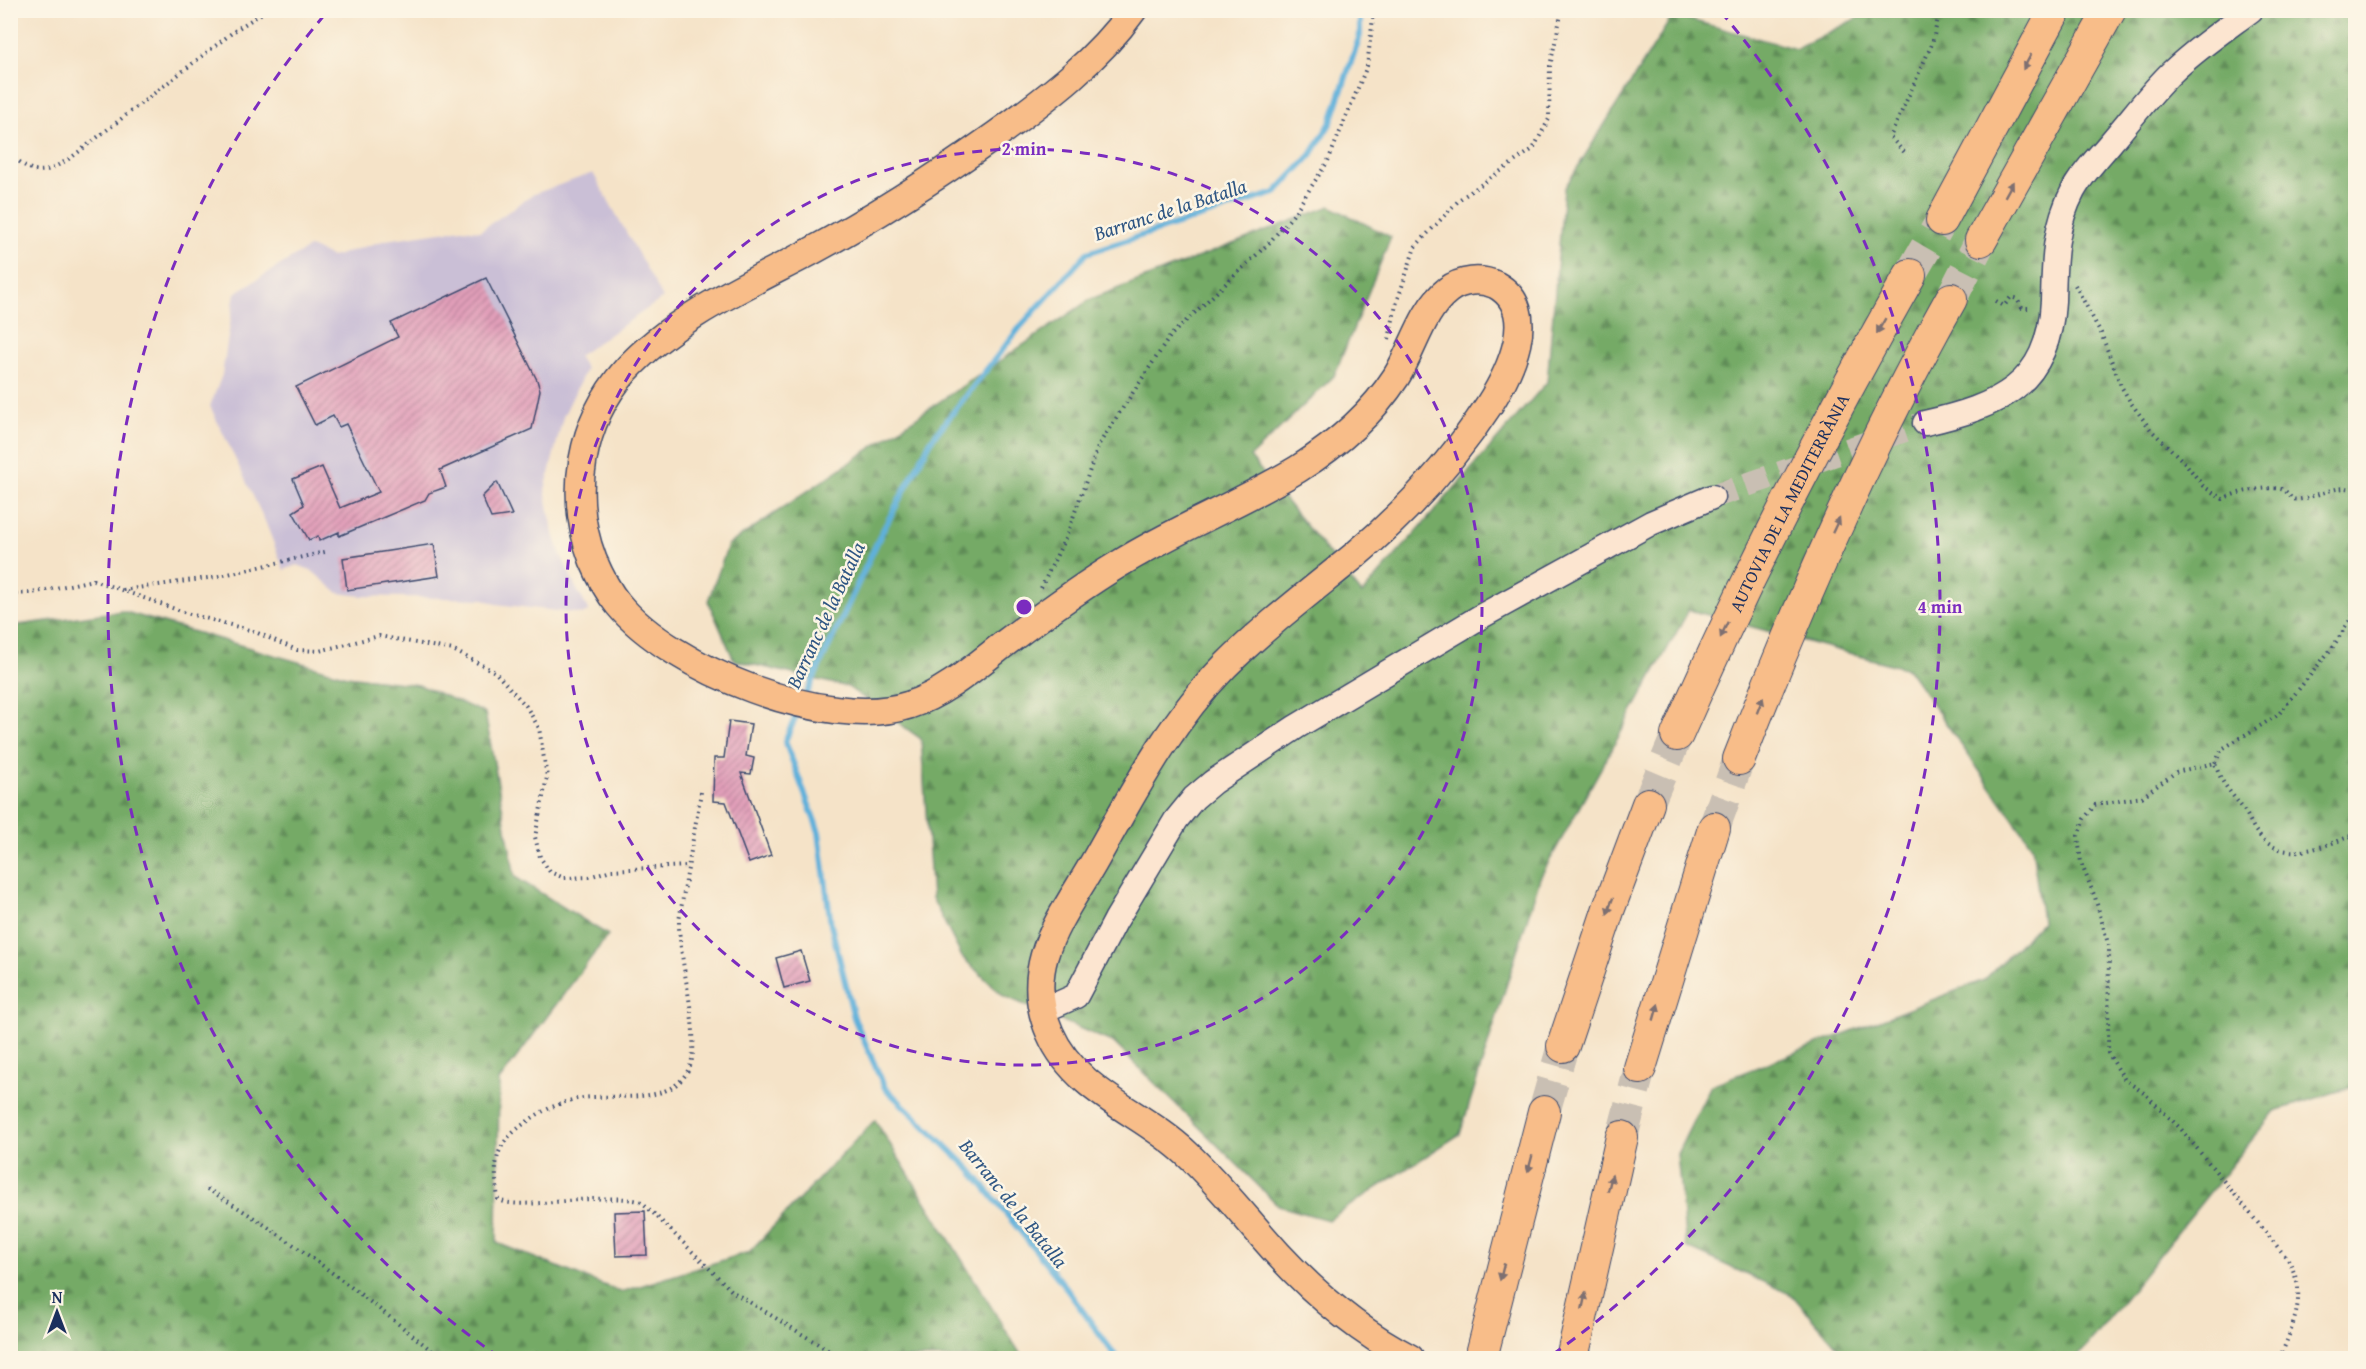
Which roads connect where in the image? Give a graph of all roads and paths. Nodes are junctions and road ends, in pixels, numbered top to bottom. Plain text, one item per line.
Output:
1 (267, 10) edge
2 (1133, 10) edge
3 (1374, 10) edge
4 (1562, 10) edge
5 (1940, 10) edge
6 (2055, 10) edge
7 (2110, 10) edge
8 (2251, 10) edge
9 (10, 98) edge
10 (10, 124) edge
11 (1904, 152) dead end
12 (10, 154) edge
13 (1942, 220) tunnel mouth
14 (1981, 240) tunnel mouth
15 (1910, 275) tunnel mouth
16 (2073, 277) dead end
17 (2053, 295) junction
18 (1951, 299) tunnel mouth
19 (1996, 301) dead end
20 (1386, 349) dead end
21 (1925, 423) tunnel mouth
22 (2355, 490) edge
23 (1712, 497) tunnel mouth
24 (329, 551) dead end
25 (122, 590) junction
26 (1039, 592) dead end
27 (10, 594) edge
28 (2355, 611) edge
29 (1677, 735) tunnel mouth
30 (1739, 759) tunnel mouth
31 (2215, 763) junction
32 (701, 792) dead end
33 (1648, 804) tunnel mouth
34 (1714, 828) tunnel mouth
35 (2355, 834) edge
36 (687, 866) junction
37 (1042, 1011) junction
38 (1563, 1046) tunnel mouth
39 (1640, 1068) tunnel mouth
40 (1544, 1112) tunnel mouth
41 (1622, 1137) tunnel mouth
42 (207, 1189) dead end
43 (441, 1359) edge
44 (458, 1359) edge
45 (488, 1359) edge
46 (841, 1359) edge
47 (1410, 1359) edge
48 (1481, 1359) edge
49 (1572, 1359) edge
50 (2280, 1359) edge

1 - 12 path
2 - 37 main road
3 - 26 path
4 - 20 path
5 - 11 path
6 -> 13 highway
14 -> 7 highway
8 - 17 street
9 - 10 path
15 -> 29 highway, AUTOVIA DE LA MEDITERRÀNIA
16 - 22 path
17 - 19 path
17 - 21 street
30 -> 18 highway
23 - 37 street
24 - 25 path
25 - 27 path
25 - 36 path
28 - 31 path
31 - 35 path
31 - 50 path
32 - 36 path
33 -> 38 highway
39 -> 34 highway
36 - 46 path
37 - 47 main road
40 -> 48 highway
49 -> 41 highway
42 - 43 path
44 - 45 path

